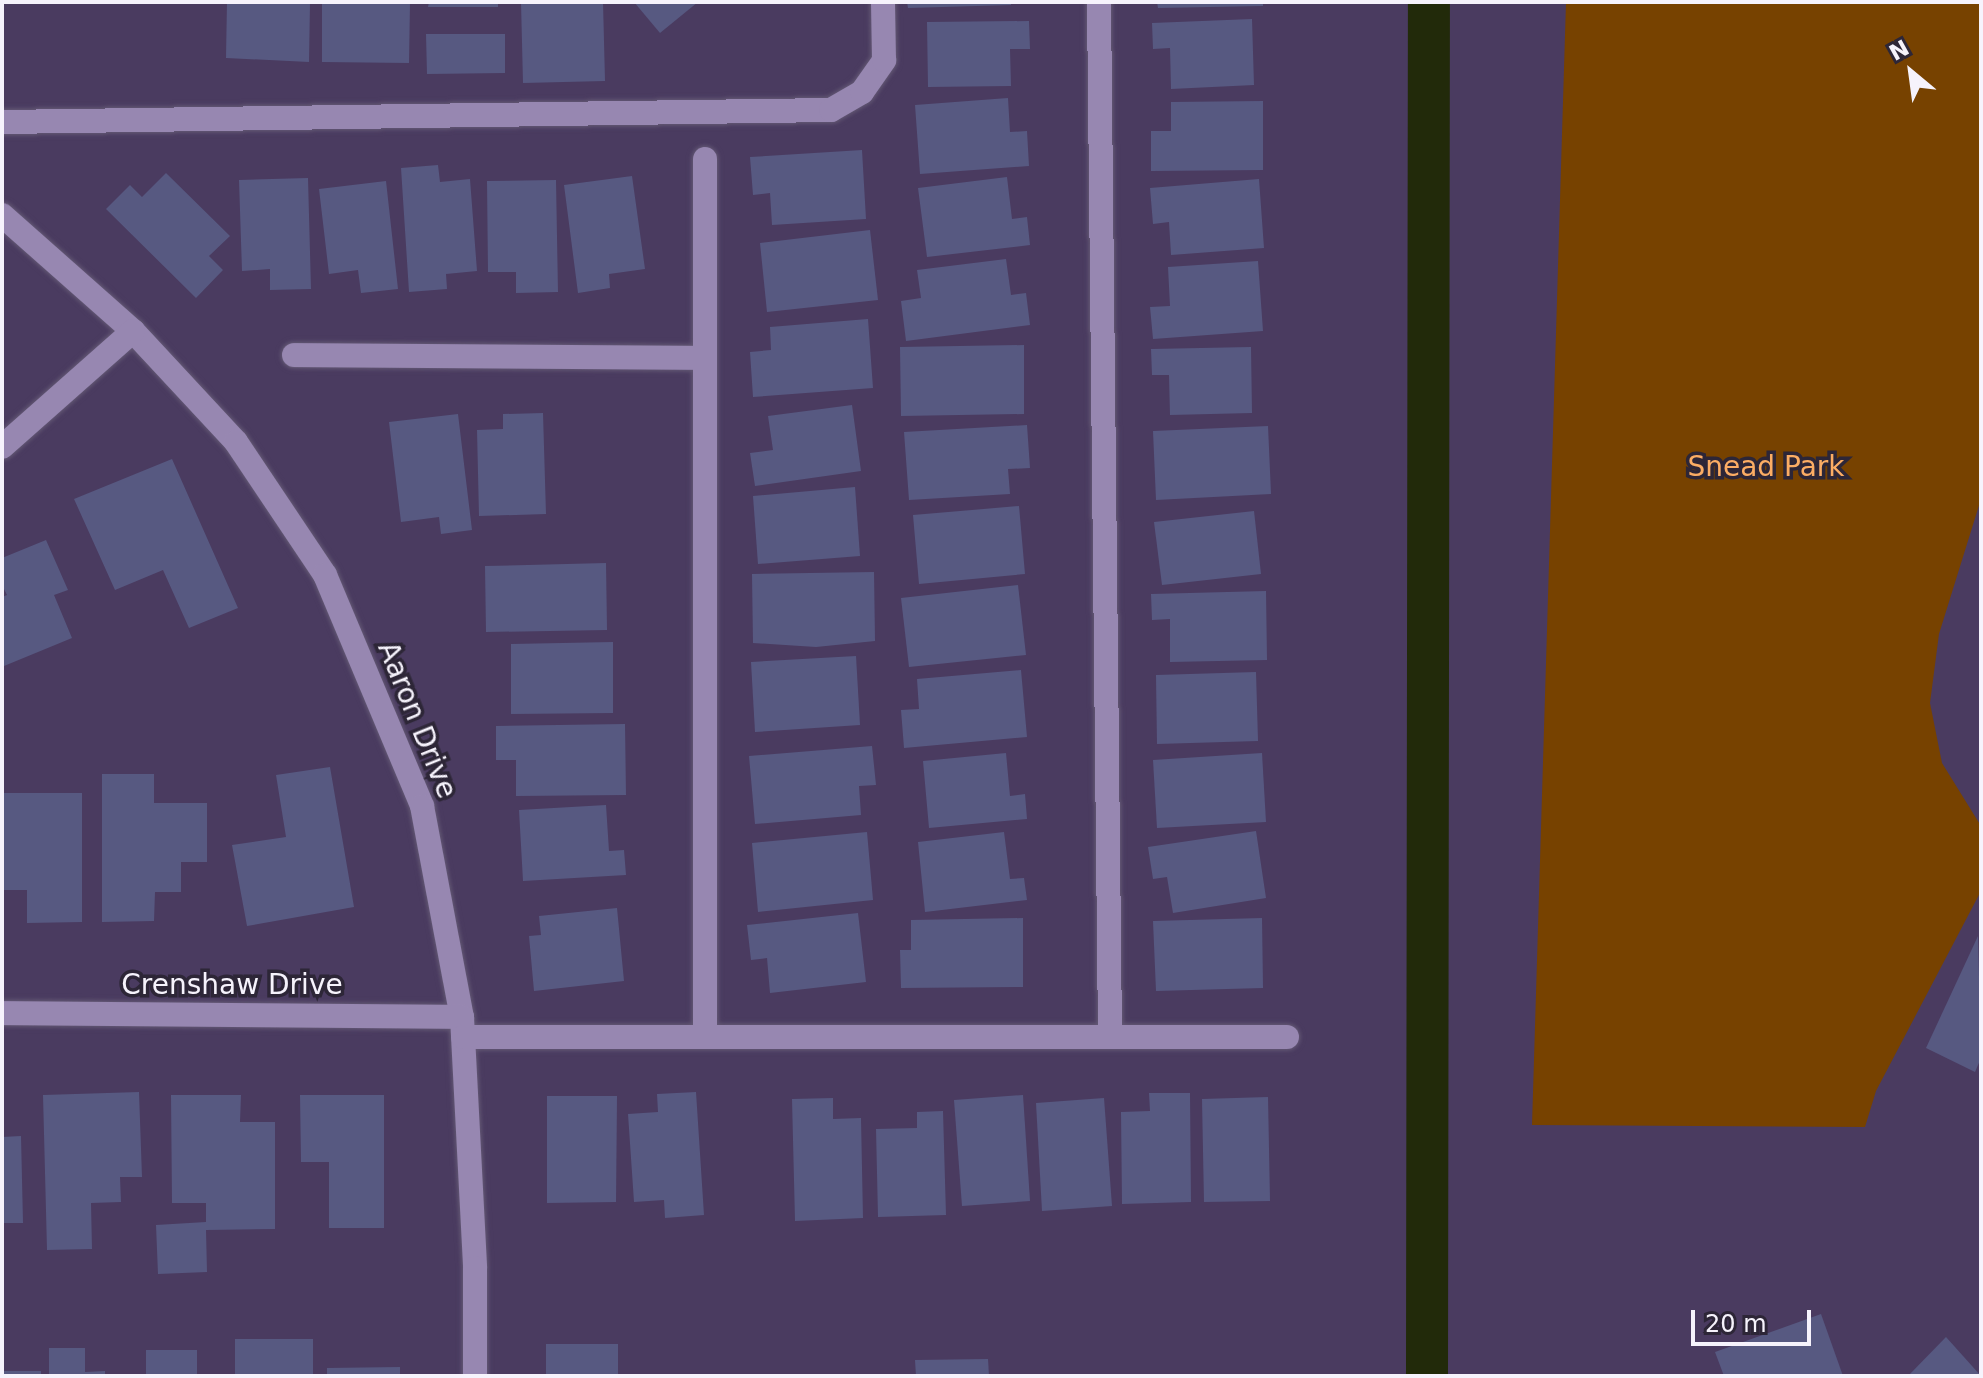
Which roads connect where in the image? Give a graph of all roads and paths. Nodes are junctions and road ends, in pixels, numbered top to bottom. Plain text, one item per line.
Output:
1 (883, 2) edge
2 (1099, 2) edge
3 (2, 122) edge
4 (705, 159) dead end
5 (2, 215) edge
6 (133, 331) junction
7 (294, 355) dead end
8 (705, 358) junction
9 (2, 447) edge
10 (2, 1013) edge
11 (463, 1027) junction
12 (705, 1036) junction
13 (1110, 1037) junction
14 (1287, 1037) dead end
15 (475, 1376) edge

1 - 3 street
2 - 13 street
4 - 8 street
5 - 6 street, Aaron Drive
6 - 9 street
6 - 11 street, Aaron Drive
7 - 8 street
8 - 12 street
10 - 11 street, Crenshaw Drive
11 - 12 street, Crenshaw Drive
11 - 15 street, Aaron Drive
12 - 13 street, Crenshaw Drive
13 - 14 street, Crenshaw Drive

